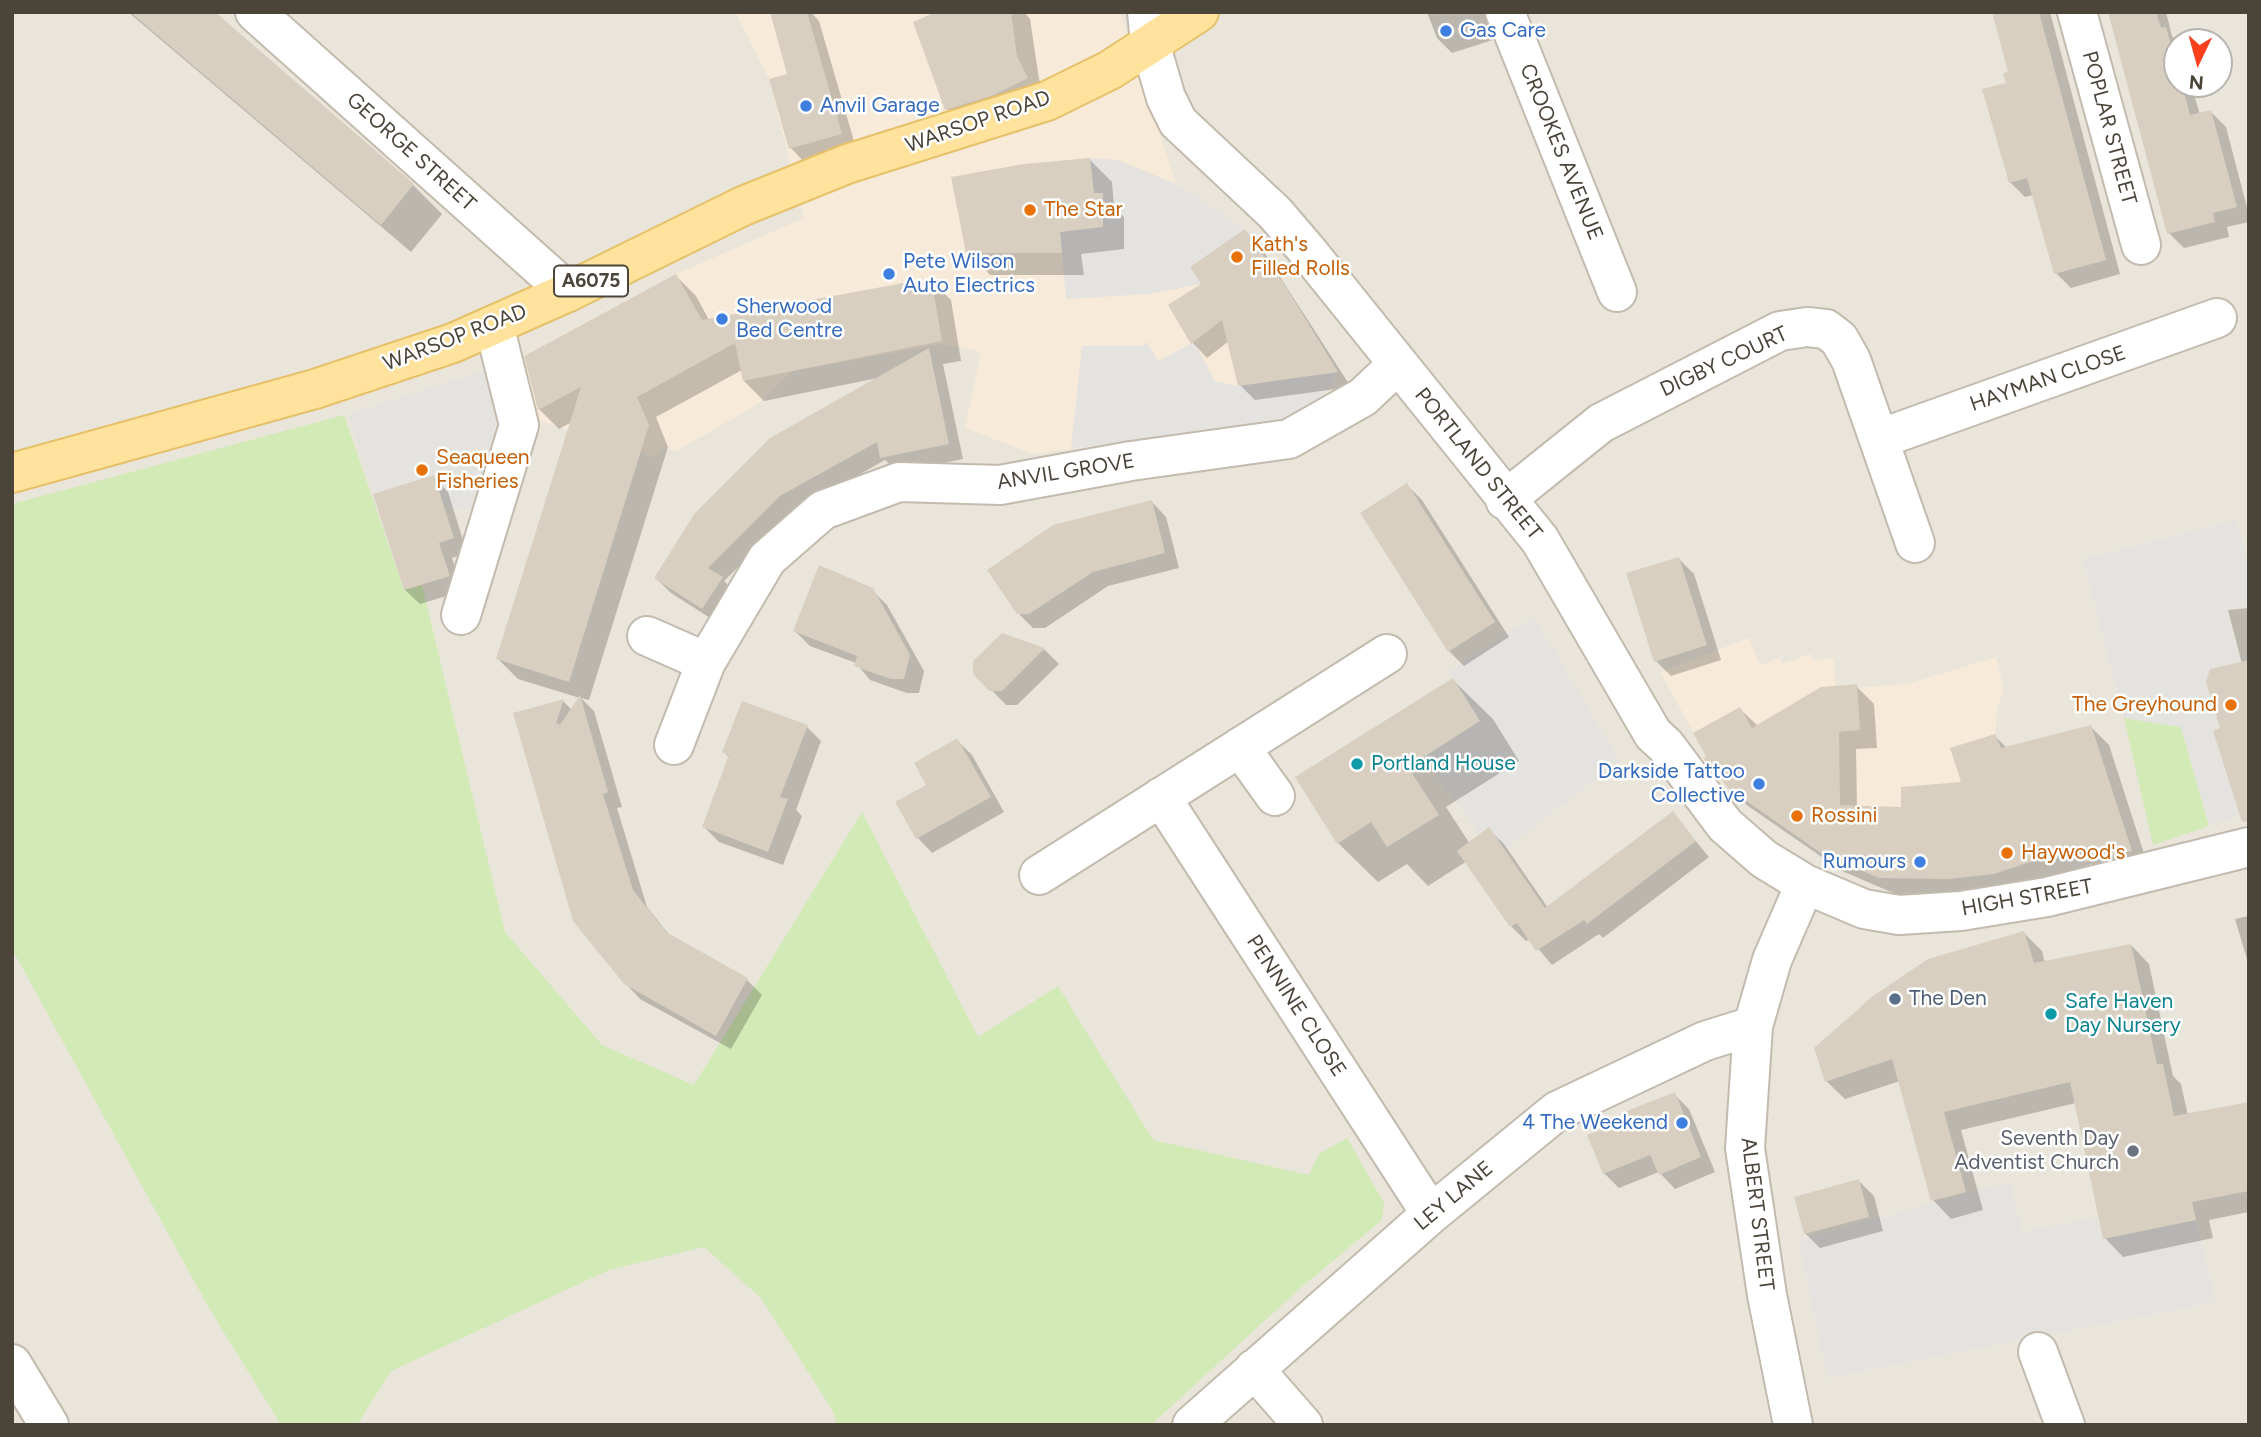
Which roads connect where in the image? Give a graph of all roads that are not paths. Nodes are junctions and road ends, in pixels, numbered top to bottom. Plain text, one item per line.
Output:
1 (255, 12) edge
2 (1199, 12) edge
3 (1505, 12) edge
4 (2077, 12) edge
5 (1149, 28) edge
6 (2141, 244) dead end
7 (568, 292) junction
8 (1617, 292) dead end
9 (2217, 318) dead end
10 (494, 325) junction
11 (1398, 364) junction
12 (1879, 439) junction
13 (12, 473) edge
14 (1505, 499) junction
15 (1914, 543) dead end
16 (461, 615) dead end
17 (648, 636) dead end
18 (1387, 654) dead end
19 (706, 662) junction
20 (674, 745) dead end
21 (1240, 747) junction
22 (1275, 796) dead end
23 (1161, 797) junction
24 (2249, 847) edge
25 (1039, 875) dead end
26 (1805, 884) junction
27 (1753, 1026) junction
28 (1431, 1214) junction
29 (2038, 1352) dead end
30 (12, 1364) edge
31 (1254, 1369) junction
32 (49, 1425) edge
33 (1192, 1425) edge
34 (1303, 1425) edge
35 (1793, 1425) edge
36 (2065, 1425) edge

1 - 7 street, GEORGE STREET
2 - 5 main road, A6075
3 - 8 street, CROOKES AVENUE
4 - 6 street, POPLAR STREET
5 - 7 main road, WARSOP ROAD / A6075
5 - 11 street, PORTLAND STREET
7 - 10 main road, WARSOP ROAD / A6075
9 - 12 street, HAYMAN CLOSE
10 - 13 main road, WARSOP ROAD / A6075
10 - 16 street
11 - 14 street, PORTLAND STREET
11 - 19 street, ANVIL GROVE
12 - 14 street, DIGBY COURT
12 - 15 street, DIGBY COURT
14 - 26 street, PORTLAND STREET
17 - 19 street
18 - 21 street
19 - 20 street, ANVIL GROVE
21 - 22 street
21 - 23 street
23 - 25 street
23 - 28 street, PENNINE CLOSE
24 - 26 street, HIGH STREET
26 - 27 street, ALBERT STREET
27 - 28 street, LEY LANE
27 - 35 street, ALBERT STREET
28 - 31 street, LEY LANE
29 - 36 street
30 - 32 street
31 - 33 street, LEY LANE
31 - 34 street

